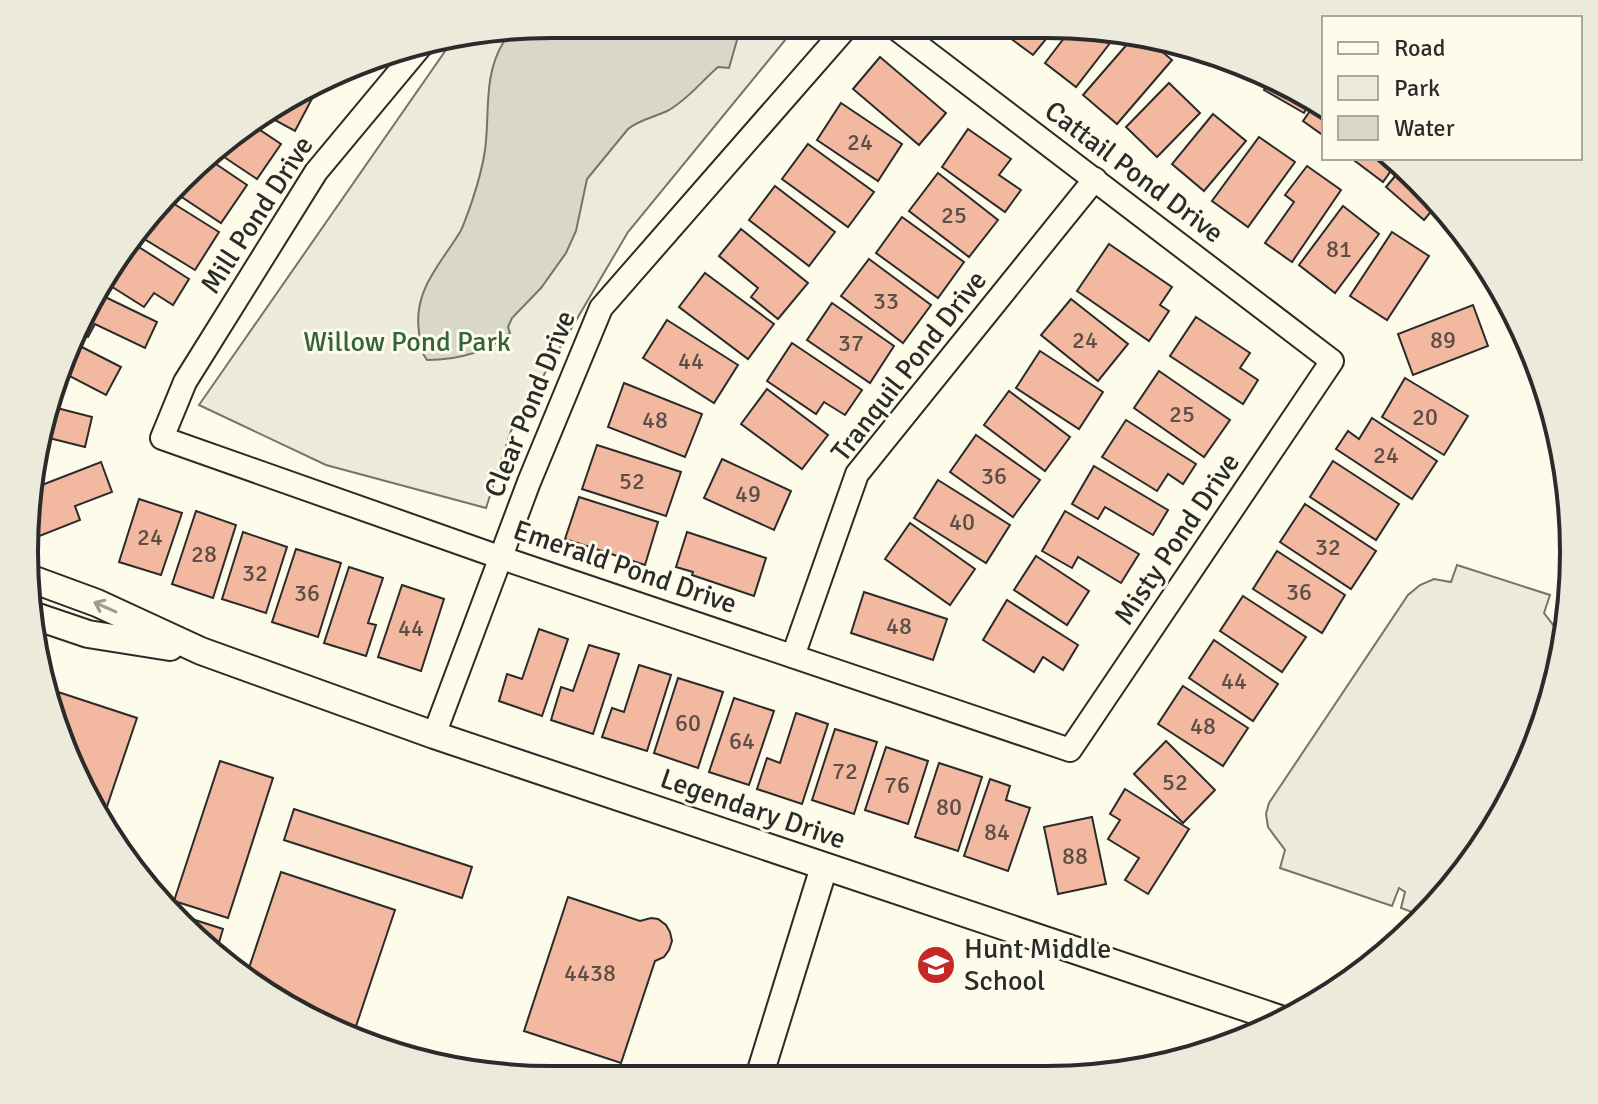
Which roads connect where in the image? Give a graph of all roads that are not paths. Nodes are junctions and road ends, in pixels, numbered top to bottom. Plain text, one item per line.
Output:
1 (837, 38) edge
2 (909, 38) edge
3 (411, 58) edge
4 (1095, 179) junction
5 (1332, 361) joint
6 (162, 438) joint
7 (502, 558) junction
8 (39, 582) edge
9 (42, 618) edge
10 (201, 651) junction
11 (793, 656) junction
12 (434, 735) junction
13 (1070, 750) joint
14 (824, 867) junction
15 (1268, 1015) edge
16 (762, 1066) edge

1 - 7 street, Clear Pond Drive
2 - 4 street, Cattail Pond Drive
3 - 6 street, Mill Pond Drive
4 - 5 street, Cattail Pond Drive
4 - 11 street, Tranquil Pond Drive
5 - 13 street, Misty Pond Drive
6 - 7 street, Emerald Pond Drive
7 - 11 street, Emerald Pond Drive
7 - 12 street, Clear Pond Drive
10 -> 8 street, Legendary Drive
9 - 10 street, Legendary Drive
10 - 12 street, Legendary Drive
11 - 13 street, Emerald Pond Drive
12 - 14 street, Legendary Drive
14 - 15 street, Legendary Drive
14 - 16 street

